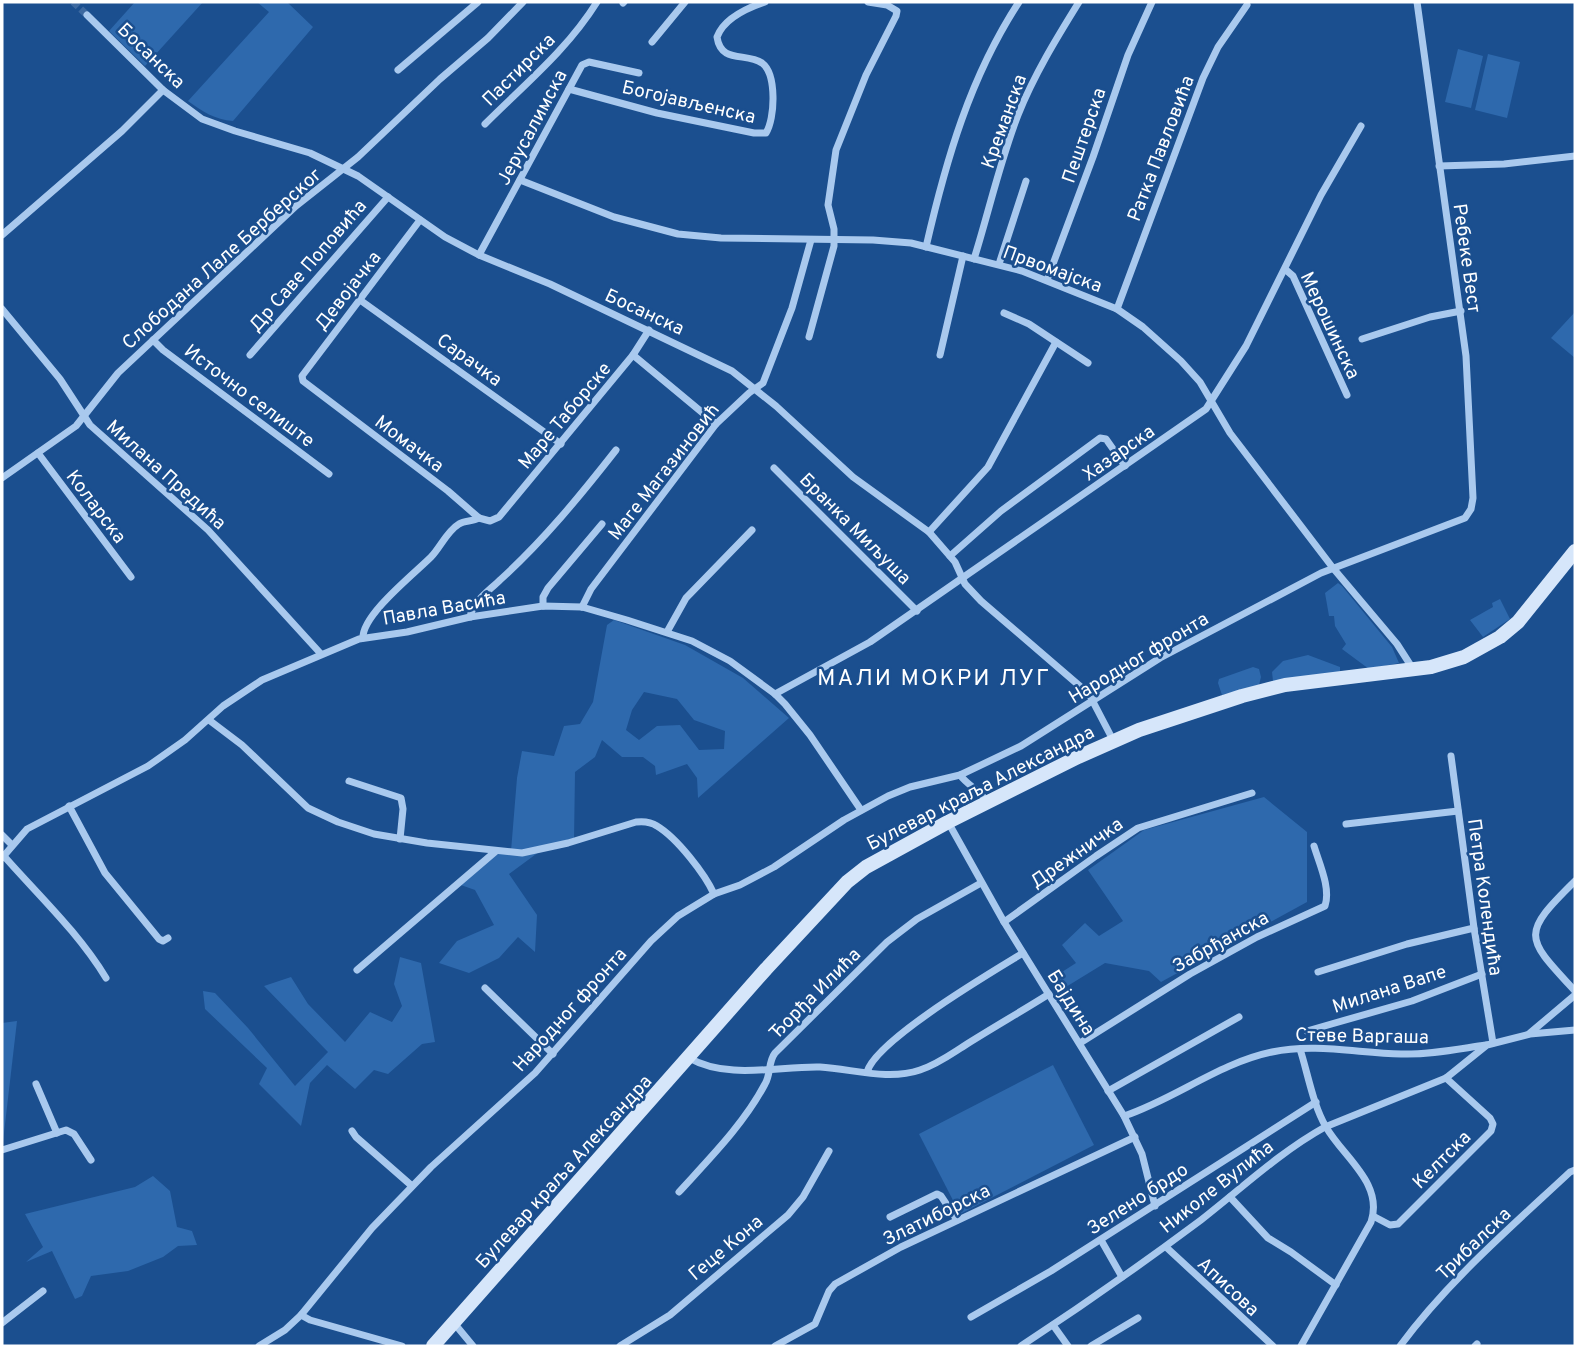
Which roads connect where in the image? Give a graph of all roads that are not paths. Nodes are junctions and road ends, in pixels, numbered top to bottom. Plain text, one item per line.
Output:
1 (478, 2) edge
2 (523, 2) edge
3 (597, 2) edge
4 (685, 2) edge
5 (765, 2) edge
6 (867, 2) edge
7 (1019, 2) edge
8 (1079, 2) edge
9 (1152, 2) edge
10 (1416, 2) edge
11 (1247, 5) dead end
12 (88, 15) tunnel mouth
13 (652, 42) dead end
14 (398, 70) dead end
15 (639, 73) dead end
16 (569, 89) junction
17 (163, 90) junction
18 (485, 124) dead end
19 (1361, 125) dead end
20 (1575, 156) edge
21 (1439, 166) junction
22 (343, 169) junction
23 (520, 180) junction
24 (1026, 181) dead end
25 (388, 197) junction
26 (421, 220) junction
27 (2, 235) edge
28 (811, 240) junction
29 (835, 240) junction
30 (926, 247) junction
31 (479, 255) junction
32 (963, 256) junction
33 (974, 259) junction
34 (999, 264) junction
35 (1286, 270) junction
36 (1047, 280) junction
37 (360, 300) junction
38 (2, 309) edge
39 (1117, 309) junction
40 (1461, 311) junction
41 (1004, 313) dead end
42 (649, 330) junction
43 (808, 337) dead end
44 (1362, 339) dead end
45 (153, 340) junction
46 (1056, 342) junction
47 (250, 355) dead end
48 (633, 355) junction
49 (940, 355) dead end
50 (1088, 363) dead end
51 (303, 381) joint
52 (757, 389) junction
53 (1347, 395) dead end
54 (1212, 401) junction
55 (84, 416) junction
56 (716, 424) junction
57 (561, 444) junction
58 (616, 450) dead end
59 (38, 453) junction
60 (1125, 466) junction
61 (774, 468) dead end
62 (329, 474) dead end
63 (2, 478) edge
64 (479, 518) junction
65 (1465, 518) joint
66 (601, 524) dead end
67 (752, 530) dead end
68 (929, 532) junction
69 (1575, 551) edge
70 (950, 555) junction
71 (1333, 568) junction
72 (131, 577) dead end
73 (962, 578) junction
74 (543, 606) junction
75 (582, 607) junction
76 (917, 611) junction
77 (470, 617) junction
78 (667, 632) junction
79 (363, 638) junction
80 (321, 654) junction
81 (1413, 669) junction
82 (775, 694) junction
83 (1093, 700) junction
84 (209, 720) junction
85 (1113, 740) junction
86 (1451, 756) dead end
87 (960, 775) junction
88 (349, 781) dead end
89 (1252, 793) dead end
90 (987, 802) junction
91 (69, 806) junction
92 (861, 810) junction
93 (1458, 811) junction
94 (948, 822) junction
95 (1346, 824) dead end
96 (2, 835) edge
97 (400, 839) junction
98 (12, 845) junction
99 (1314, 846) dead end
100 (496, 851) junction
101 (3, 857) edge
102 (1575, 881) edge
103 (981, 883) junction
104 (714, 894) junction
105 (1004, 922) junction
106 (1474, 928) junction
107 (169, 938) dead end
108 (1023, 953) junction
109 (357, 970) dead end
110 (1318, 972) dead end
111 (1482, 974) junction
112 (106, 978) dead end
113 (485, 988) dead end
114 (1575, 993) edge
115 (1049, 994) junction
116 (1239, 1017) dead end
117 (1575, 1030) edge
118 (1307, 1031) dead end
119 (1530, 1034) junction
120 (1080, 1043) junction
121 (1490, 1044) junction
122 (1300, 1049) junction
123 (553, 1054) junction
124 (689, 1058) junction
125 (769, 1071) junction
126 (867, 1072) junction
127 (1446, 1078) junction
128 (36, 1084) dead end
129 (1108, 1091) junction
130 (1316, 1102) junction
131 (1124, 1116) junction
132 (1325, 1127) junction
133 (352, 1131) dead end
134 (57, 1133) junction
135 (1135, 1137) junction
136 (2, 1150) edge
137 (829, 1151) dead end
138 (91, 1160) dead end
139 (1575, 1170) edge
140 (412, 1186) junction
141 (679, 1192) dead end
142 (1230, 1198) junction
143 (1155, 1206) junction
144 (1373, 1216) junction
145 (890, 1217) dead end
146 (957, 1220) junction
147 (1101, 1240) junction
148 (1166, 1247) junction
149 (1122, 1277) junction
150 (1336, 1285) junction
151 (43, 1291) dead end
152 (301, 1315) junction
153 (971, 1317) dead end
154 (1138, 1318) dead end
155 (453, 1322) junction
156 (2, 1323) edge
157 (1053, 1325) junction
158 (260, 1346) edge
159 (402, 1346) edge
160 (432, 1346) edge
161 (472, 1346) edge
162 (620, 1346) edge
163 (775, 1346) edge
164 (1021, 1346) edge
165 (1068, 1346) edge
166 (1091, 1346) edge
167 (1273, 1346) edge
168 (1301, 1346) edge
169 (1400, 1346) edge

1 - 14 street
2 - 22 street, Слободана Лале Берберског
3 - 18 street, Пастирска
4 - 13 street
5 - 16 street, Богојављенска
6 - 29 street
7 - 30 street
8 - 33 street, Креманска
9 - 36 street, Пештерска
10 - 21 street, Ребеке Вест
11 - 39 street, Ратка Павловића
12 - 17 street, Босанска
15 - 16 street, Јерусалимска
16 - 23 street, Јерусалимска
17 - 22 street, Босанска
17 - 27 street
19 - 35 street, Хазарска
20 - 21 street
21 - 40 street, Ребеке Вест
22 - 25 street, Босанска
22 - 45 street, Слободана Лале Берберског
23 - 28 street, Првомајска
23 - 31 street, Јерусалимска
24 - 34 street
25 - 26 street, Босанска
25 - 47 street, Др Саве Поповића
26 - 31 street, Босанска
26 - 37 street, Девојачка
28 - 29 street, Првомајска
28 - 52 street, Маге Магазиновић
29 - 30 street, Првомајска
29 - 43 street
30 - 32 street, Првомајска
31 - 42 street, Босанска
32 - 33 street, Првомајска
32 - 49 street
33 - 34 street, Првомајска
34 - 36 street, Првомајска
35 - 53 street, Мерошинска
35 - 54 street, Хазарска
36 - 39 street, Првомајска
37 - 51 street, Девојачка
37 - 57 street, Сарачка
38 - 55 street, Милана Предића
39 - 54 street, Првомајска
40 - 44 street
40 - 65 street, Ребеке Вест
41 - 46 street
42 - 48 street, Маре Таборске
42 - 52 street, Босанска
45 - 55 street, Слободана Лале Берберског
45 - 62 street, Источно селиште
46 - 50 street
46 - 68 street
48 - 56 street
48 - 57 street, Маре Таборске
51 - 64 street, Момачка
52 - 56 street, Маге Магазиновић
52 - 68 street, Босанска
54 - 60 street, Хазарска
54 - 71 street, Првомајска
55 - 59 street, Слободана Лале Берберског
55 - 80 street, Милана Предића
56 - 75 street, Маге Магазиновић
57 - 64 street, Маре Таборске
58 - 77 street
59 - 63 street, Слободана Лале Берберског
59 - 72 street, Коларска
60 - 70 street
60 - 73 street, Хазарска
61 - 76 street, Бранка Миљуша
64 - 79 street
65 - 71 street, Народног фронта
66 - 74 street
67 - 78 street
68 - 70 street, Босанска
69 - 81 main road, Булевар краља Александра
70 - 73 street, Босанска
71 - 81 street, Првомајска
71 - 83 street, Народног фронта
73 - 76 street, Хазарска
73 - 83 street, Босанска
74 - 75 street, Павла Васића
74 - 77 street, Павла Васића
75 - 78 street, Павла Васића
76 - 82 street, Хазарска
77 - 79 street, Павла Васића
78 - 82 street, Павла Васића
79 - 80 street, Павла Васића
80 - 84 street, Павла Васића
81 - 85 main road, Булевар краља Александра
82 - 92 street, Павла Васића
83 - 85 street, Босанска
83 - 87 street, Народног фронта
84 - 91 street, Павла Васића
84 - 97 street
85 - 90 main road, Булевар краља Александра
86 - 93 street, Петра Колендића
87 - 90 street
87 - 92 street, Народног фронта
88 - 97 street
89 - 105 street, Дрежничка
90 - 94 main road, Булевар краља Александра
91 - 98 street, Павла Васића
91 - 107 street
92 - 104 street, Народног фронта
93 - 95 street
93 - 106 street, Петра Колендића
94 - 103 street, Бајдина
94 - 124 main road, Булевар краља Александра
96 - 98 street
97 - 100 street
98 - 101 street, Павла Васића
99 - 120 street, Забрђанска
100 - 104 street
100 - 109 street
101 - 112 street
102 - 114 street
103 - 105 street, Бајдина
103 - 125 street, Ђорђа Илића
104 - 123 street, Народног фронта
105 - 108 street, Бајдина
106 - 110 street
106 - 111 street, Петра Колендића
108 - 115 street, Бајдина
108 - 126 street
111 - 118 street, Милана Вапе
111 - 121 street, Петра Колендића
113 - 123 street
114 - 119 street
115 - 120 street, Бајдина
115 - 126 street
116 - 129 street
117 - 119 street
119 - 121 street
120 - 129 street, Бајдина
121 - 122 street, Стеве Варгаша
121 - 127 street
122 - 130 street
122 - 131 street, Стеве Варгаша
123 - 140 street, Народног фронта
124 - 125 street
124 - 155 main road, Булевар краља Александра
125 - 126 street
125 - 141 street, Ђорђа Илића
127 - 132 street, Николе Вулића
127 - 144 street, Келтска
128 - 134 street
129 - 131 street, Бајдина
130 - 132 street
130 - 143 street, Зелено брдо
131 - 135 street, Бајдина
132 - 142 street, Николе Вулића
132 - 144 street
133 - 140 street
134 - 136 street
134 - 138 street
135 - 143 street, Бајдина
135 - 146 street, Златиборска
137 - 162 street, Геце Кона
139 - 169 street, Трибалска
140 - 152 street, Народног фронта
142 - 148 street, Николе Вулића
142 - 150 street
143 - 147 street, Зелено брдо
144 - 150 street
145 - 146 street
146 - 163 street, Златиборска
147 - 149 street
147 - 153 street, Зелено брдо
148 - 149 street, Николе Вулића
148 - 167 street, Аписова
149 - 157 street, Николе Вулића
150 - 168 street
151 - 156 street
152 - 158 street, Народног фронта
152 - 159 street
154 - 166 street
155 - 160 main road, Булевар краља Александра
155 - 161 street
157 - 164 street, Николе Вулића
157 - 165 street

